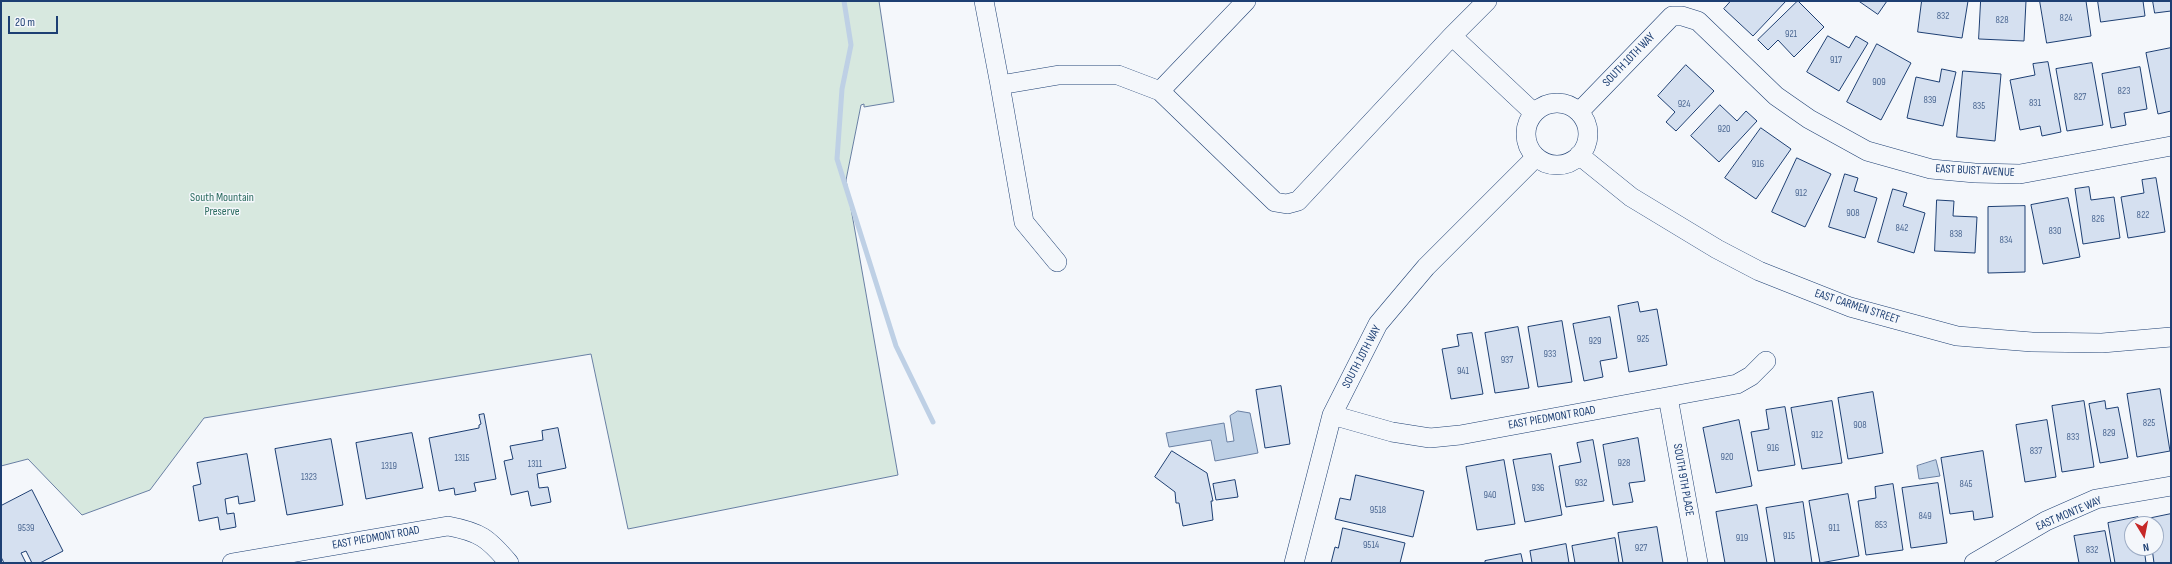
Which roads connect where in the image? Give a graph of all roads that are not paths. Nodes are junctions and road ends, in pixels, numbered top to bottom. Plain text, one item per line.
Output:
1 (984, 1) edge
2 (1246, 1) edge
3 (1487, 1) edge
4 (1682, 16) joint
5 (1452, 36) junction
6 (1000, 85) junction
7 (1160, 91) junction
8 (1579, 112) junction
9 (1534, 113) junction
10 (2171, 146) edge
11 (1579, 155) junction
12 (1536, 157) junction
13 (1057, 262) dead end
14 (2171, 337) edge
15 (1766, 361) dead end
16 (1668, 397) junction
17 (1332, 415) junction
18 (2171, 486) edge
19 (232, 563) edge
20 (509, 563) edge
21 (1294, 563) edge
22 (1698, 563) edge
23 (1974, 563) edge

1 - 6 street
2 - 7 street
3 - 5 street
4 - 8 street, SOUTH 10TH WAY
4 - 10 street, EAST BUIST AVENUE
5 - 7 street
5 - 9 street
6 - 7 street
6 - 13 street
8 - 9 street
8 - 11 street
9 - 12 street
11 - 12 street
11 - 14 street, EAST CARMEN STREET
12 - 17 street, SOUTH 10TH WAY
15 - 16 street, EAST PIEDMONT ROAD
16 - 17 street, EAST PIEDMONT ROAD
16 - 22 street, SOUTH 9TH PLACE
17 - 21 street, SOUTH 10TH WAY
18 - 23 street, EAST MONTE WAY
19 - 20 street, EAST PIEDMONT ROAD

